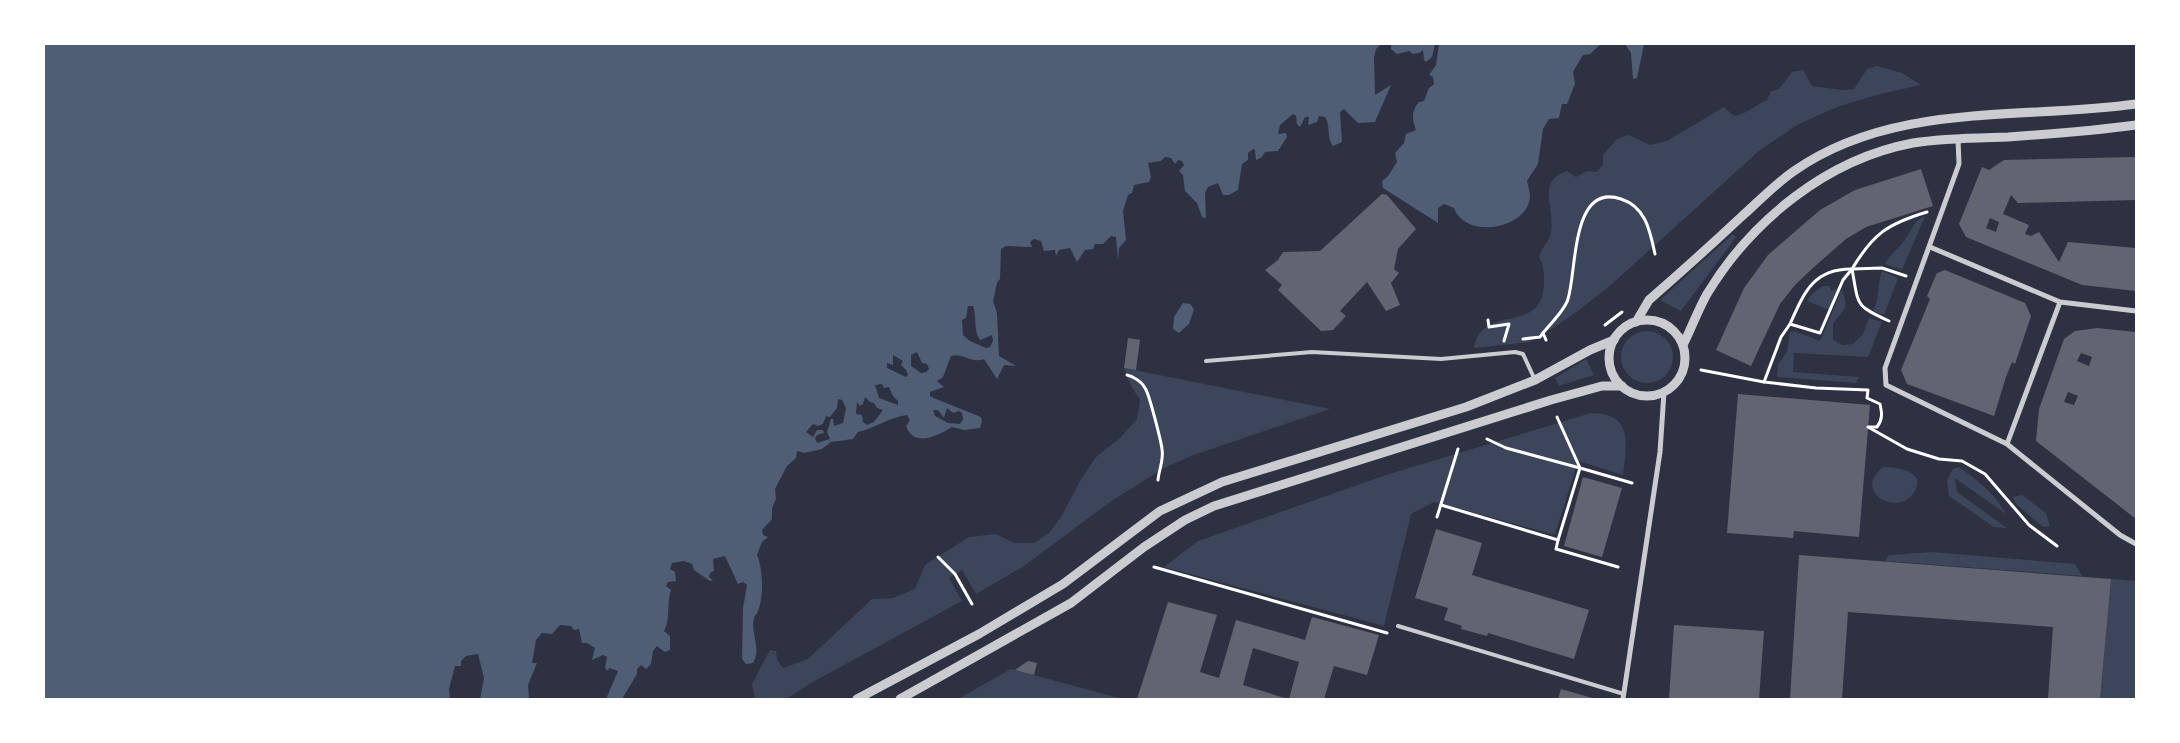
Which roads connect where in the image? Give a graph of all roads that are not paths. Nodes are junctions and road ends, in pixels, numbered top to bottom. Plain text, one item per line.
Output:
1 (2136, 104) edge
2 (2136, 125) edge
3 (1958, 139) junction
4 (1930, 246) junction
5 (2060, 302) junction
6 (2136, 310) edge
7 (1636, 322) junction
8 (1614, 340) junction
9 (1683, 346) junction
10 (1206, 361) dead end
11 (1535, 380) junction
12 (1622, 386) junction
13 (1664, 392) junction
14 (2007, 444) junction
15 (2136, 544) edge
16 (1398, 626) road end
17 (1623, 697) edge
18 (857, 699) edge
19 (900, 699) edge

1 - 7 street
2 - 3 street
3 - 4 street
3 - 9 street
4 - 5 street
4 - 14 street
5 - 6 street
5 - 14 street
7 - 8 street
7 - 9 street
8 - 11 street
8 - 12 street
9 - 13 street
10 - 11 lane
11 - 18 street
12 - 13 street
12 - 19 street
13 - 17 street
14 - 15 street
16 - 17 lane

